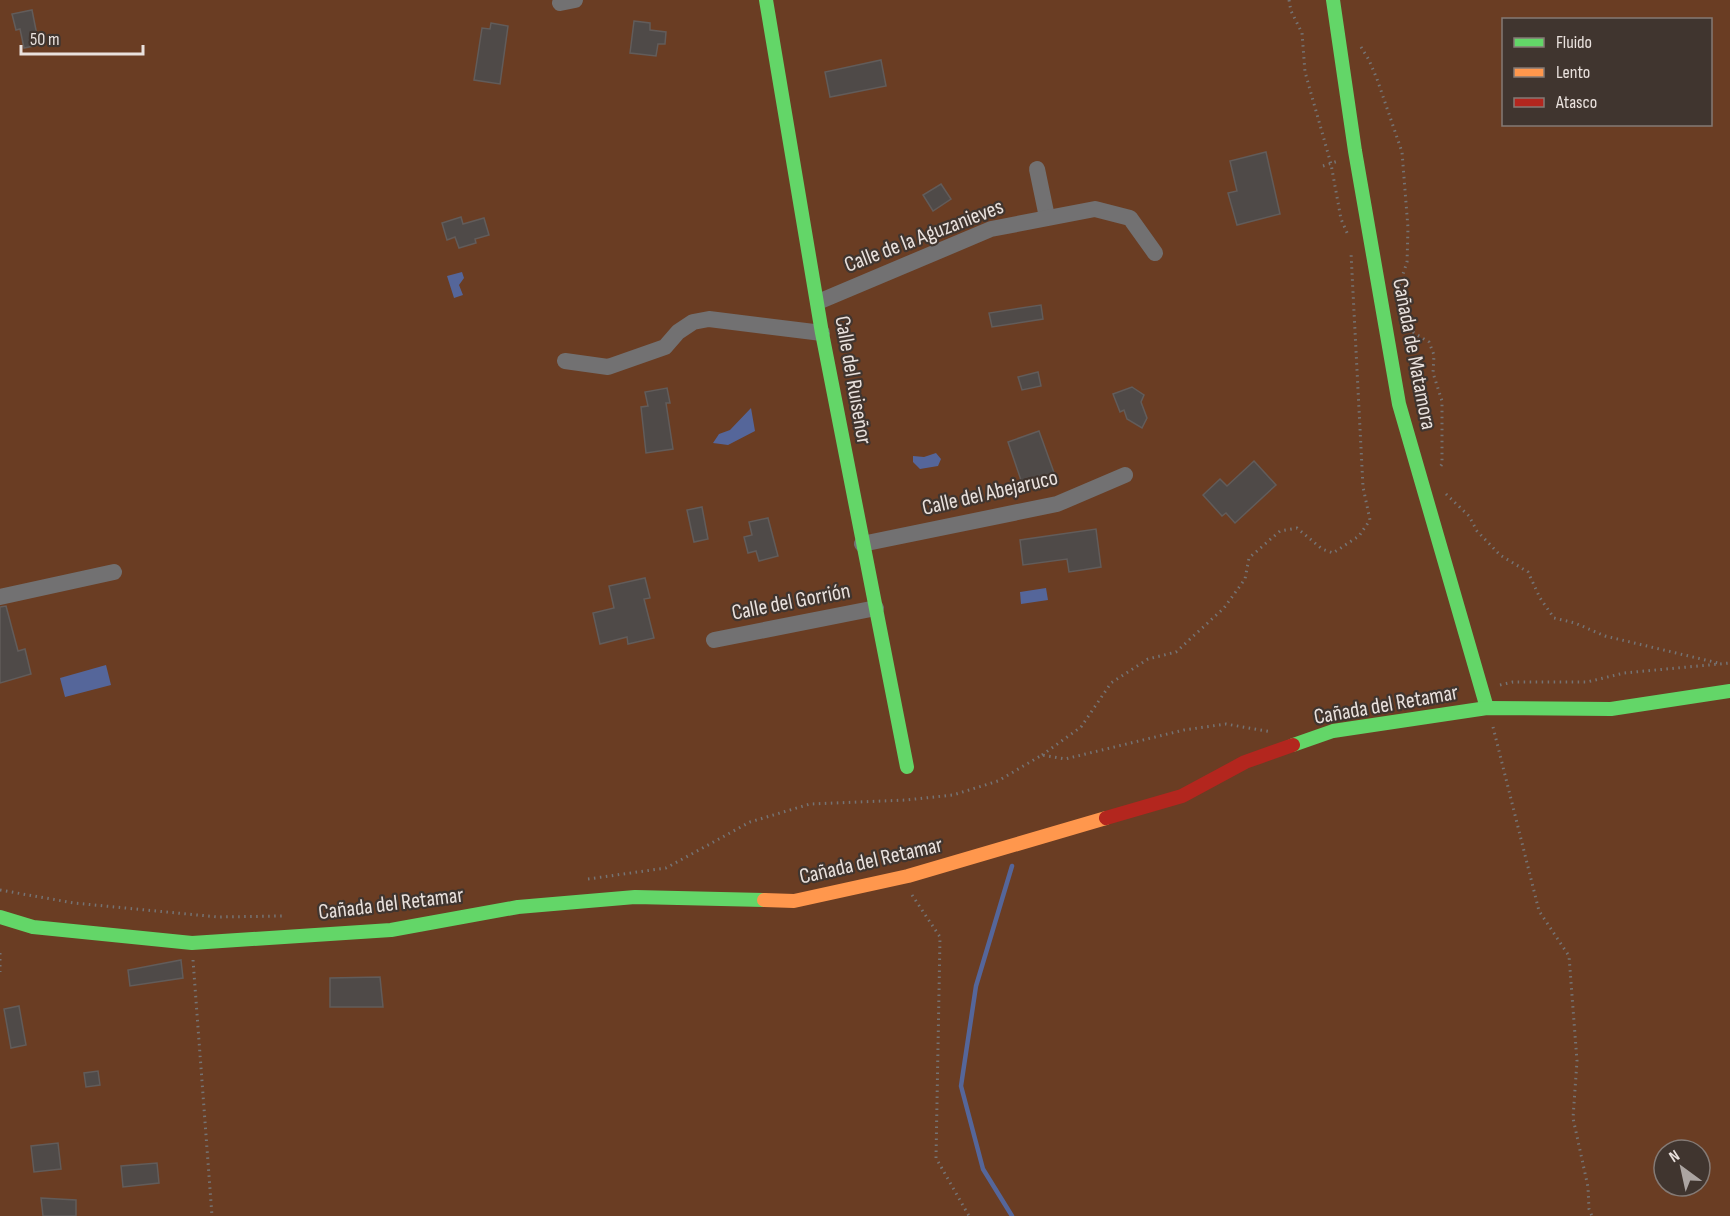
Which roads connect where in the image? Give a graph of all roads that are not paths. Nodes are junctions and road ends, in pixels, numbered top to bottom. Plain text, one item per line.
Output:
1 (766, 0) edge
2 (1334, 0) edge
3 (1037, 170) dead end
4 (1047, 217) junction
5 (1155, 253) dead end
6 (818, 302) junction
7 (822, 333) junction
8 (565, 361) dead end
9 (1125, 475) dead end
10 (862, 544) junction
11 (114, 572) dead end
12 (0, 597) edge
13 (876, 608) junction
14 (714, 640) dead end
15 (1730, 691) edge
16 (1487, 708) junction
17 (907, 767) dead end
18 (0, 917) edge

1 - 6 street, Calle del Ruiseñor
2 - 16 street, Cañada de Matamora
3 - 4 street
4 - 5 street, Calle de la Aguzanieves
4 - 6 street, Calle de la Aguzanieves
6 - 7 street, Calle del Ruiseñor
7 - 8 street
7 - 10 street, Calle del Ruiseñor
9 - 10 street, Calle del Abejaruco
10 - 13 street, Calle del Ruiseñor
11 - 12 street
13 - 14 street, Calle del Gorrión
13 - 17 street, Calle del Ruiseñor
15 - 16 street, Cañada del Retamar
16 - 18 street, Cañada del Retamar

